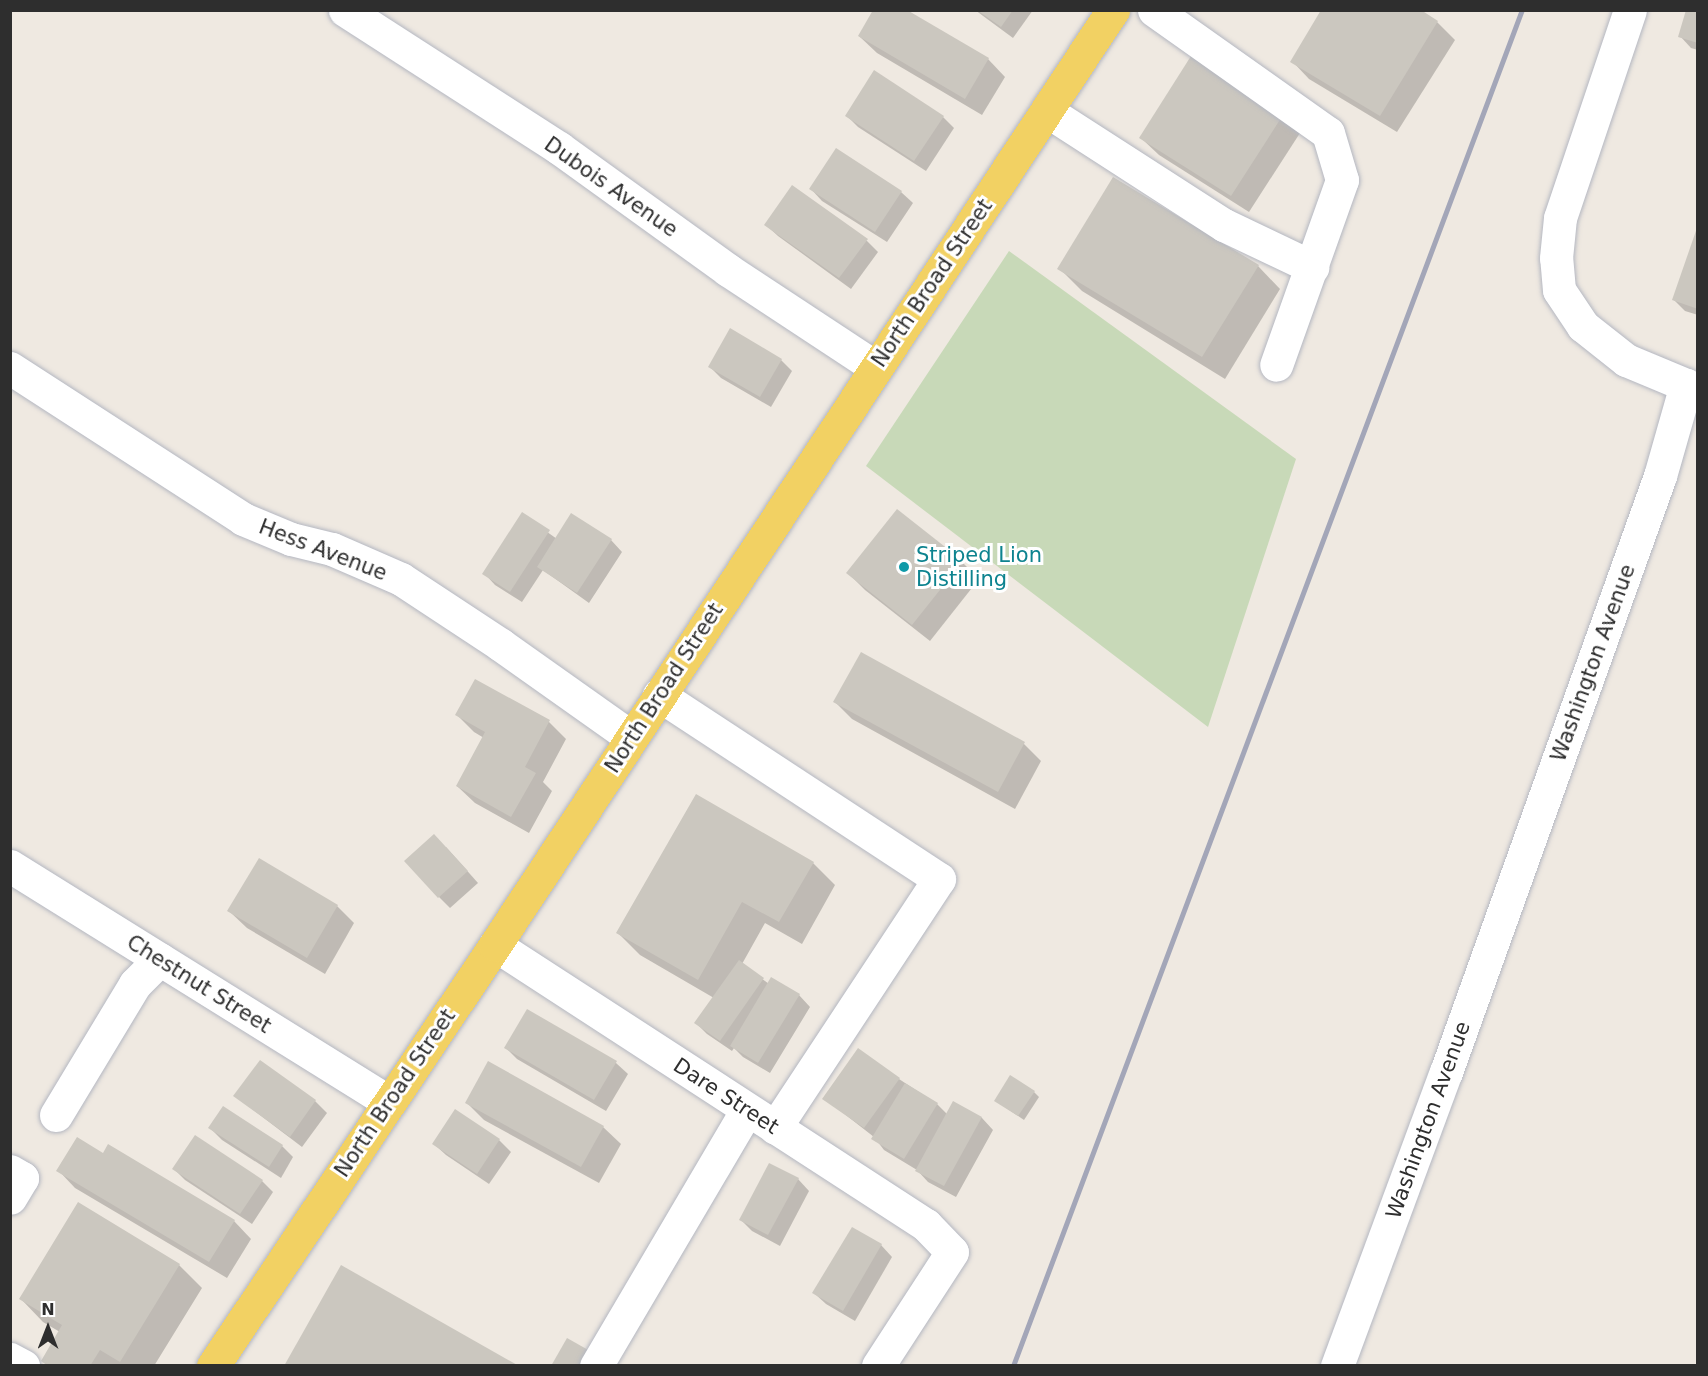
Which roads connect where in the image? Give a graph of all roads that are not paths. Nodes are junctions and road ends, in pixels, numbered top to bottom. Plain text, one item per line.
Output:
1 (345, 10) edge
2 (1113, 10) edge
3 (1154, 10) edge
4 (1630, 10) edge
5 (1047, 111) junction
6 (1312, 267) junction
7 (1276, 365) dead end
8 (875, 367) junction
9 (10, 368) edge
10 (1692, 387) edge
11 (659, 695) junction
12 (631, 737) junction
13 (10, 866) edge
14 (495, 945) junction
15 (160, 959) junction
16 (388, 1101) junction
17 (747, 1110) junction
18 (56, 1115) dead end
19 (775, 1128) junction
20 (10, 1171) edge
21 (10, 1198) edge
22 (10, 1359) edge
23 (22, 1365) edge
24 (215, 1365) edge
25 (596, 1365) edge
26 (878, 1365) edge
27 (1337, 1365) edge

1 - 8 street, Dubois Avenue
2 - 5 main road, North Broad Street
3 - 6 street
4 - 10 street, Washington Avenue
5 - 6 street
5 - 8 main road, North Broad Street
6 - 7 street
8 - 11 main road, North Broad Street
9 - 12 street, Hess Avenue
10 - 27 street, Washington Avenue
11 - 12 main road, North Broad Street
11 - 19 street
12 - 14 main road, North Broad Street
13 - 15 street, Chestnut Street
14 - 16 main road, North Broad Street
14 - 17 street, Dare Street
15 - 16 street, Chestnut Street
15 - 18 street
16 - 24 main road, North Broad Street
17 - 19 street, Dare Street
17 - 25 street
19 - 26 street, Dare Street
20 - 21 street
22 - 23 street

